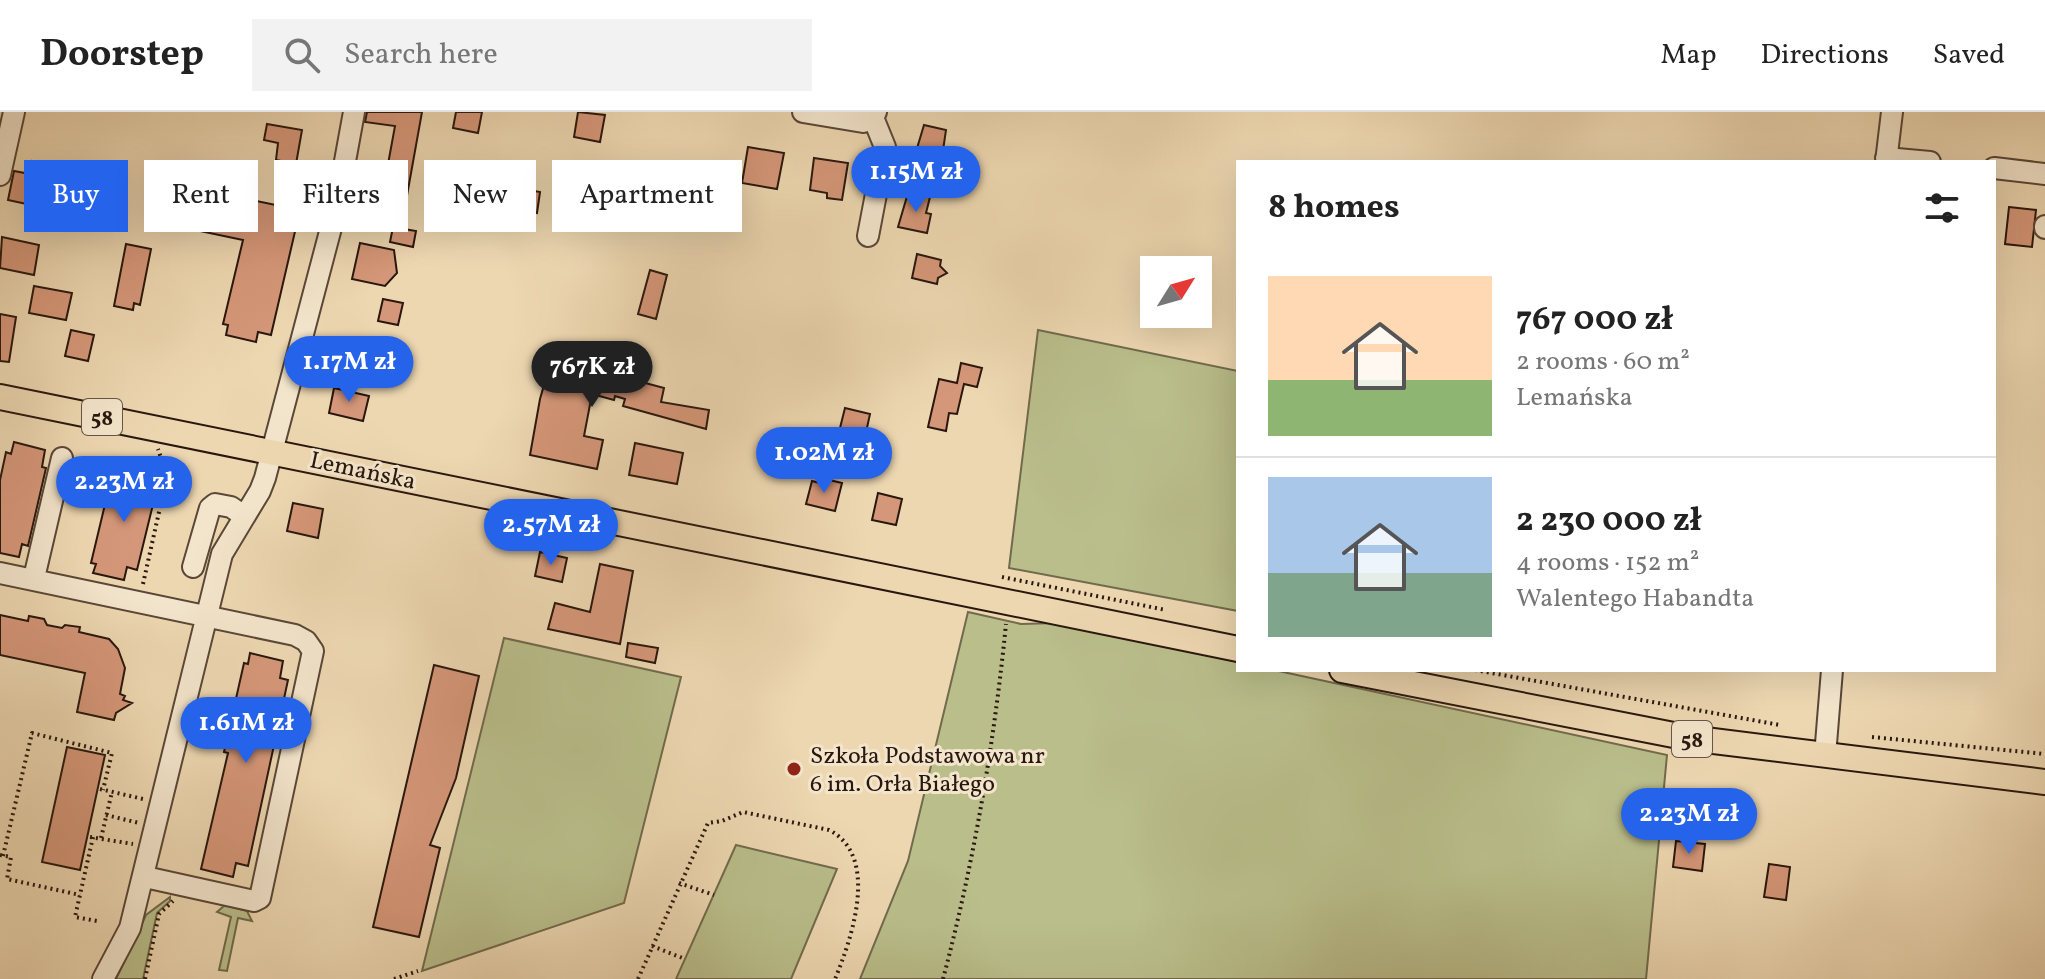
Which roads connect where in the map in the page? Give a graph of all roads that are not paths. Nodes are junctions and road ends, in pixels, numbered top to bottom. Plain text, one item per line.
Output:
1 (14, 112) edge
2 (354, 112) edge
3 (803, 112) edge
4 (1892, 112) edge
5 (874, 114) edge
6 (1886, 160) edge
7 (1996, 168) edge
8 (2045, 174) edge
9 (0, 175) edge
10 (868, 236) dead end
11 (0, 397) edge
12 (272, 450) junction
13 (62, 458) dead end
14 (244, 516) junction
15 (193, 567) dead end
16 (0, 573) edge
17 (34, 578) junction
18 (206, 618) junction
19 (1236, 649) edge
20 (1352, 672) edge
21 (1832, 672) edge
22 (1825, 756) junction
23 (2045, 782) edge
24 (145, 877) junction
25 (103, 979) edge

1 - 9 street
2 - 12 street
3 - 5 street
4 - 6 street
5 - 10 street
7 - 8 street
11 - 12 main road, Lemańska / 58
12 - 14 street
12 - 19 main road, Lemańska / 58
13 - 17 street
14 - 15 street
14 - 18 street
16 - 17 street
17 - 18 street
18 - 24 street
18 - 24 street
20 - 22 main road, 58
21 - 22 street
22 - 23 main road, 58
24 - 25 street

